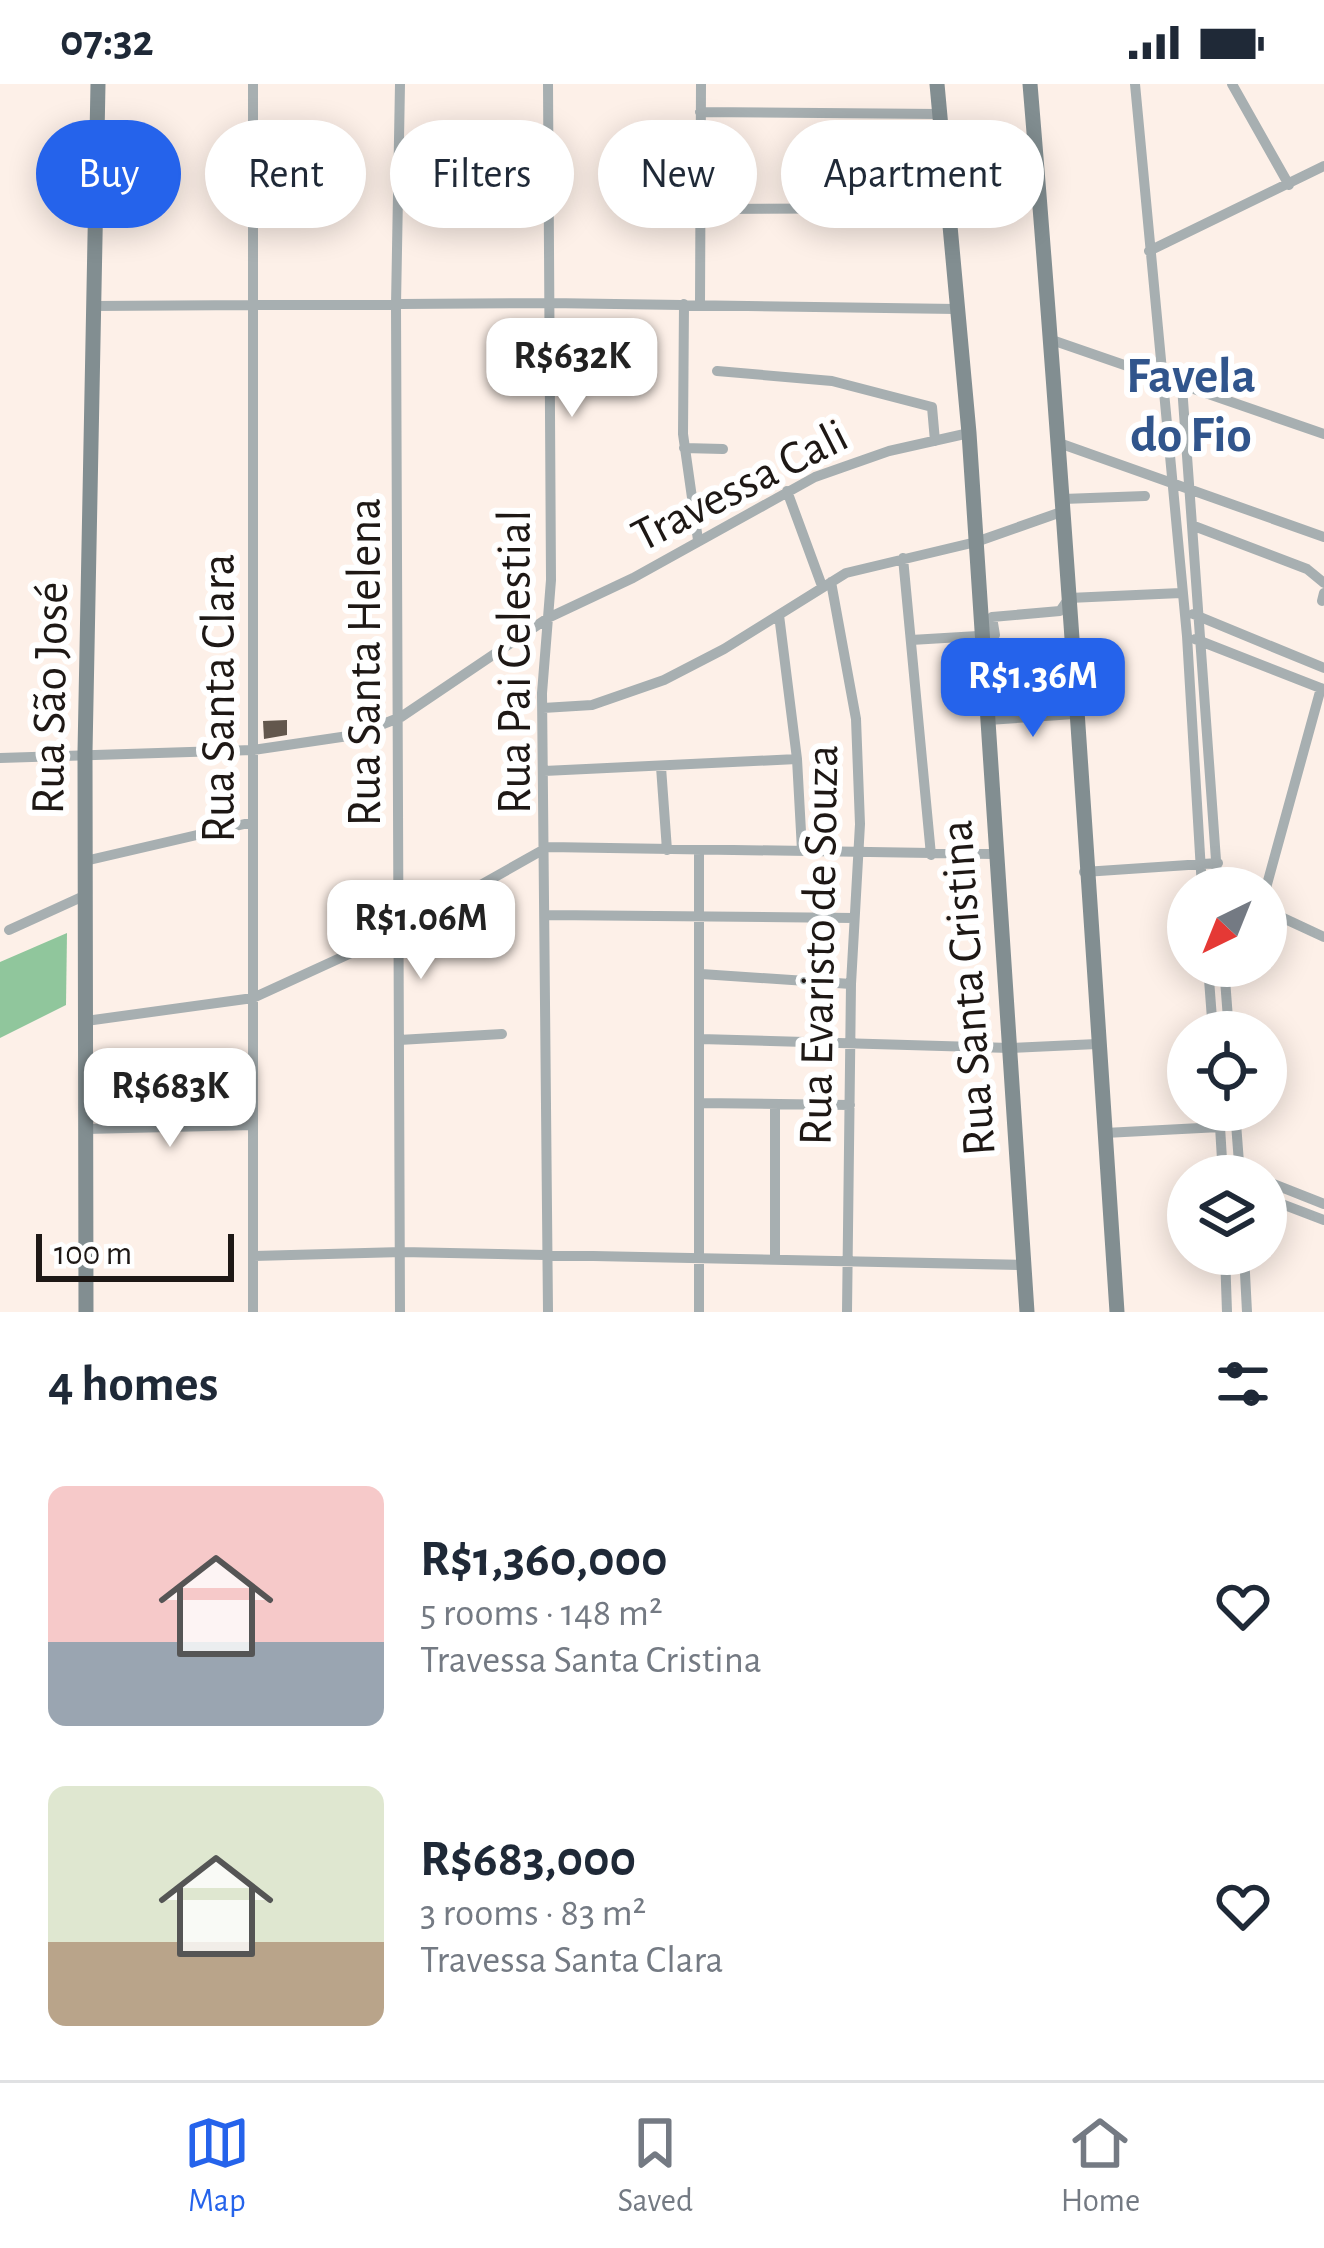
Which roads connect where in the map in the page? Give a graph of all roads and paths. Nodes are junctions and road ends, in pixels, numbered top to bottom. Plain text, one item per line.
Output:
1 (98, 84) edge
2 (253, 84) edge
3 (400, 84) edge
4 (548, 84) edge
5 (700, 84) edge
6 (937, 84) edge
7 (1030, 84) edge
8 (1135, 84) edge
9 (1232, 84) edge
10 (700, 112) junction
11 (940, 114) junction
12 (700, 120) edge
13 (940, 120) edge
14 (1324, 166) edge
15 (1289, 184) junction
16 (700, 228) edge
17 (948, 228) edge
18 (1149, 250) junction
19 (548, 303) junction
20 (684, 304) junction
21 (700, 304) junction
22 (396, 305) junction
23 (93, 306) junction
24 (253, 307) junction
25 (956, 309) junction
26 (1049, 339) junction
27 (717, 371) dead end
28 (1162, 379) junction
29 (1181, 386) junction
30 (969, 433) junction
31 (1324, 434) edge
32 (935, 441) junction
33 (1058, 443) junction
34 (684, 448) junction
35 (723, 448) dead end
36 (1173, 483) junction
37 (1191, 489) junction
38 (787, 491) junction
39 (1145, 496) dead end
40 (1064, 505) junction
41 (1194, 526) junction
42 (1324, 537) edge
43 (698, 540) junction
44 (976, 542) junction
45 (903, 558) junction
46 (1324, 583) edge
47 (827, 584) junction
48 (1181, 593) junction
49 (1069, 598) junction
50 (1184, 610) junction
51 (779, 615) junction
52 (1198, 616) junction
53 (548, 618) junction
54 (982, 636) junction
55 (1187, 636) junction
56 (911, 640) junction
57 (1201, 641) junction
58 (1324, 668) edge
59 (1322, 689) edge
60 (543, 708) junction
61 (1074, 714) junction
62 (401, 717) junction
63 (988, 720) junction
64 (253, 750) junction
65 (85, 752) junction
66 (0, 758) edge
67 (797, 759) junction
68 (661, 766) junction
69 (544, 771) junction
70 (253, 822) junction
71 (548, 847) junction
72 (667, 850) junction
73 (802, 850) junction
74 (699, 851) junction
75 (858, 851) junction
76 (993, 854) junction
77 (931, 855) junction
78 (86, 861) junction
79 (1218, 863) junction
80 (1199, 864) junction
81 (1200, 867) edge
82 (1216, 867) edge
83 (1272, 867) edge
84 (1084, 872) junction
85 (86, 895) junction
86 (548, 915) junction
87 (700, 917) junction
88 (854, 918) junction
89 (1287, 920) edge
90 (9, 930) dead end
91 (397, 932) junction
92 (1324, 937) edge
93 (701, 974) junction
94 (851, 984) junction
95 (253, 998) junction
96 (86, 1021) junction
97 (502, 1034) dead end
98 (700, 1039) junction
99 (399, 1040) junction
100 (852, 1042) junction
101 (1097, 1043) junction
102 (1010, 1048) junction
103 (699, 1103) junction
104 (775, 1105) junction
105 (850, 1105) junction
106 (253, 1125) junction
107 (86, 1129) junction
108 (1167, 1130) edge
109 (1105, 1133) junction
110 (1287, 1189) edge
111 (1324, 1204) edge
112 (1287, 1206) edge
113 (1324, 1220) edge
114 (401, 1252) junction
115 (550, 1254) junction
116 (253, 1256) junction
117 (700, 1258) junction
118 (776, 1260) junction
119 (848, 1262) junction
120 (1024, 1264) junction
121 (1225, 1275) edge
122 (1245, 1275) edge
123 (86, 1312) edge
124 (253, 1312) edge
125 (400, 1312) edge
126 (548, 1312) edge
127 (699, 1312) edge
128 (847, 1312) edge
129 (1027, 1312) edge
130 (1117, 1312) edge
131 (1226, 1312) edge
132 (1247, 1312) edge

1 - 23 main road, Rua São José
2 - 24 street, Rua Santa Clara
3 - 22 street, Rua Santa Helena
4 - 19 street, Rua Pai Celestial
5 - 10 street
6 - 11 main road, Rua Santa Cristina
7 - 26 main road
8 - 18 street
9 - 15 street
10 - 11 street
10 - 12 street
11 - 13 main road, Rua Santa Cristina
14 - 15 street
15 - 18 street
16 - 21 street
17 - 25 main road, Rua Santa Cristina
18 - 28 street
19 - 20 street
19 - 22 street
19 - 53 street, Rua Pai Celestial
20 - 21 street
20 - 34 street
21 - 25 street
22 - 24 street
22 - 62 street, Rua Santa Helena
23 - 24 street
23 - 65 main road, Rua São José
24 - 64 street, Rua Santa Clara
25 - 30 main road, Rua Santa Cristina
26 - 28 street
26 - 33 main road
27 - 32 street
28 - 29 street
28 - 36 street
29 - 31 street
29 - 37 street
30 - 32 street, Travessa Cali
30 - 44 main road, Rua Santa Cristina
32 - 38 street, Travessa Cali
33 - 36 street
33 - 40 main road
34 - 35 street
34 - 43 street
36 - 37 street
36 - 48 street
37 - 41 street
37 - 42 street
38 - 43 street, Travessa Cali
38 - 47 street, Rua Evaristo de Souza
39 - 40 street
40 - 44 street
40 - 49 main road
41 - 46 street
41 - 52 street
43 - 53 street, Travessa Cali
44 - 45 street
44 - 54 main road, Rua Santa Cristina
45 - 47 street
45 - 56 street
47 - 51 street
47 - 75 street, Rua Evaristo de Souza
48 - 49 street
48 - 50 street
49 - 54 street
49 - 61 main road
50 - 52 street
50 - 55 street
51 - 60 street
51 - 67 street
52 - 57 street
52 - 58 street
53 - 60 street, Rua Pai Celestial
53 - 62 street, Travessa Cali
54 - 56 street
54 - 63 main road, Rua Santa Cristina
55 - 57 street
55 - 80 street
56 - 77 street
57 - 59 street
57 - 79 street
59 - 83 street
60 - 69 street, Rua Pai Celestial
61 - 63 street
61 - 84 main road
62 - 64 street, Travessa Cali
62 - 91 street, Rua Santa Helena
63 - 76 main road, Rua Santa Cristina
64 - 65 street, Travessa Cali
64 - 70 street, Rua Santa Clara
65 - 66 street, Travessa Cali
65 - 78 main road, Rua São José
67 - 68 street
67 - 73 street
68 - 69 street
68 - 72 street
69 - 71 street, Rua Pai Celestial
70 - 78 street
70 - 95 street, Rua Santa Clara
71 - 72 street
71 - 86 street, Rua Pai Celestial
71 - 91 street
72 - 74 street
73 - 74 street
73 - 75 street
74 - 87 street
75 - 77 street
75 - 88 street, Rua Evaristo de Souza
76 - 77 street
76 - 102 main road, Rua Santa Cristina
78 - 85 main road, Rua São José
79 - 80 street
79 - 82 street
80 - 81 street
80 - 84 street
84 - 101 main road
85 - 90 street
85 - 96 main road, Rua São José
86 - 87 street
86 - 115 street, Rua Pai Celestial
87 - 88 street
87 - 93 street
88 - 94 street, Rua Evaristo de Souza
89 - 92 street
91 - 95 street
91 - 99 street, Rua Santa Helena
93 - 94 street
93 - 98 street
94 - 100 street, Rua Evaristo de Souza
95 - 96 street
95 - 106 street, Rua Santa Clara
96 - 107 main road, Rua São José
97 - 99 street
98 - 100 street
98 - 103 street
99 - 114 street, Rua Santa Helena
100 - 102 street
100 - 105 street, Rua Evaristo de Souza
101 - 102 street
101 - 109 main road
102 - 120 main road, Rua Santa Cristina
103 - 104 street
103 - 117 street
104 - 105 street
104 - 118 street
105 - 119 street, Rua Evaristo de Souza
106 - 107 street
106 - 116 street, Rua Santa Clara
107 - 123 main road, Rua São José
108 - 109 street
109 - 130 main road
110 - 111 street
112 - 113 street
114 - 115 street
114 - 116 street
114 - 125 street, Rua Santa Helena
115 - 117 street
115 - 126 street, Rua Pai Celestial
116 - 124 street, Rua Santa Clara
117 - 118 street
117 - 127 street
118 - 119 street
119 - 120 street
119 - 128 street, Rua Evaristo de Souza
120 - 129 main road, Rua Santa Cristina
121 - 131 street
122 - 132 street

